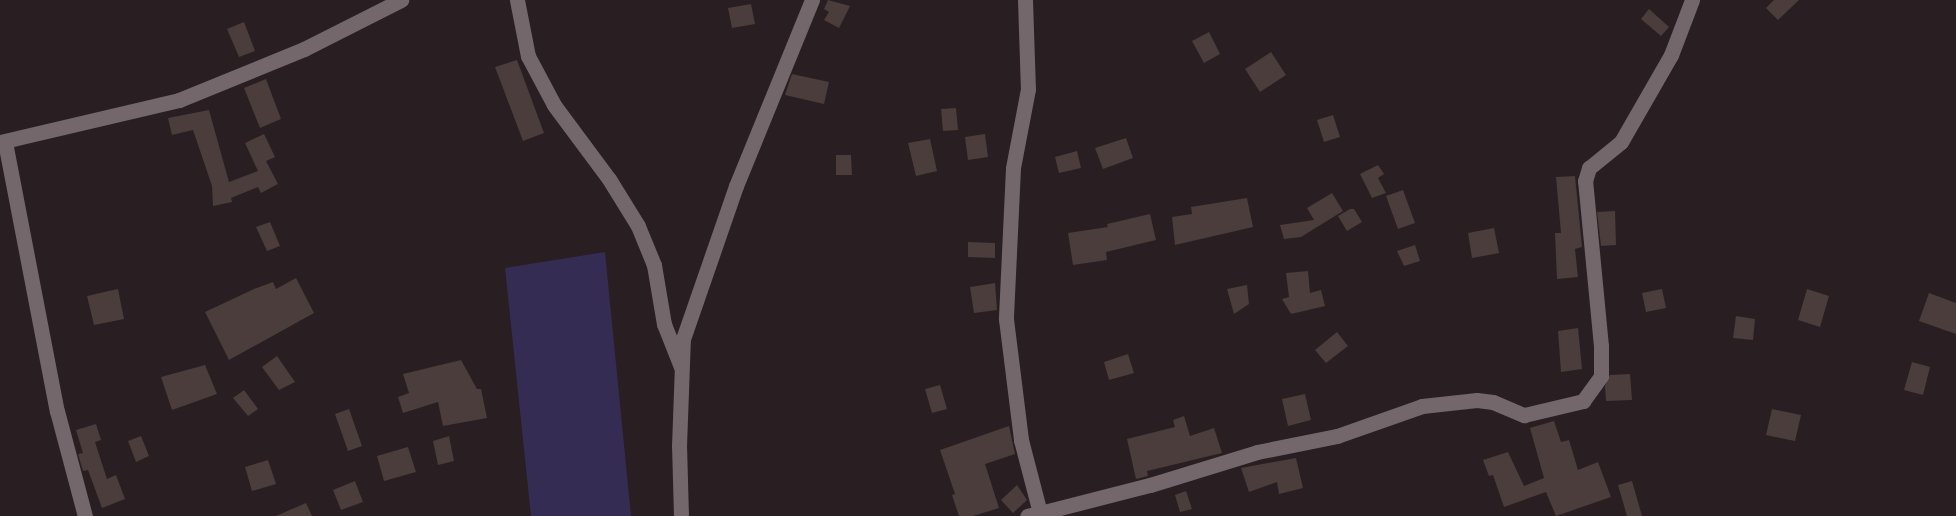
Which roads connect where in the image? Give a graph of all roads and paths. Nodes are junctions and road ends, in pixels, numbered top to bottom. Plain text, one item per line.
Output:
1 (401, 0) edge
2 (517, 0) edge
3 (812, 0) edge
4 (1025, 0) edge
5 (1692, 0) edge
6 (2, 142) edge
7 (682, 369) junction
8 (1034, 514) edge
9 (85, 516) edge
10 (681, 516) edge

1 - 6 street
2 - 7 street
3 - 7 street
4 - 8 street
5 - 8 street
6 - 9 street
7 - 10 street

